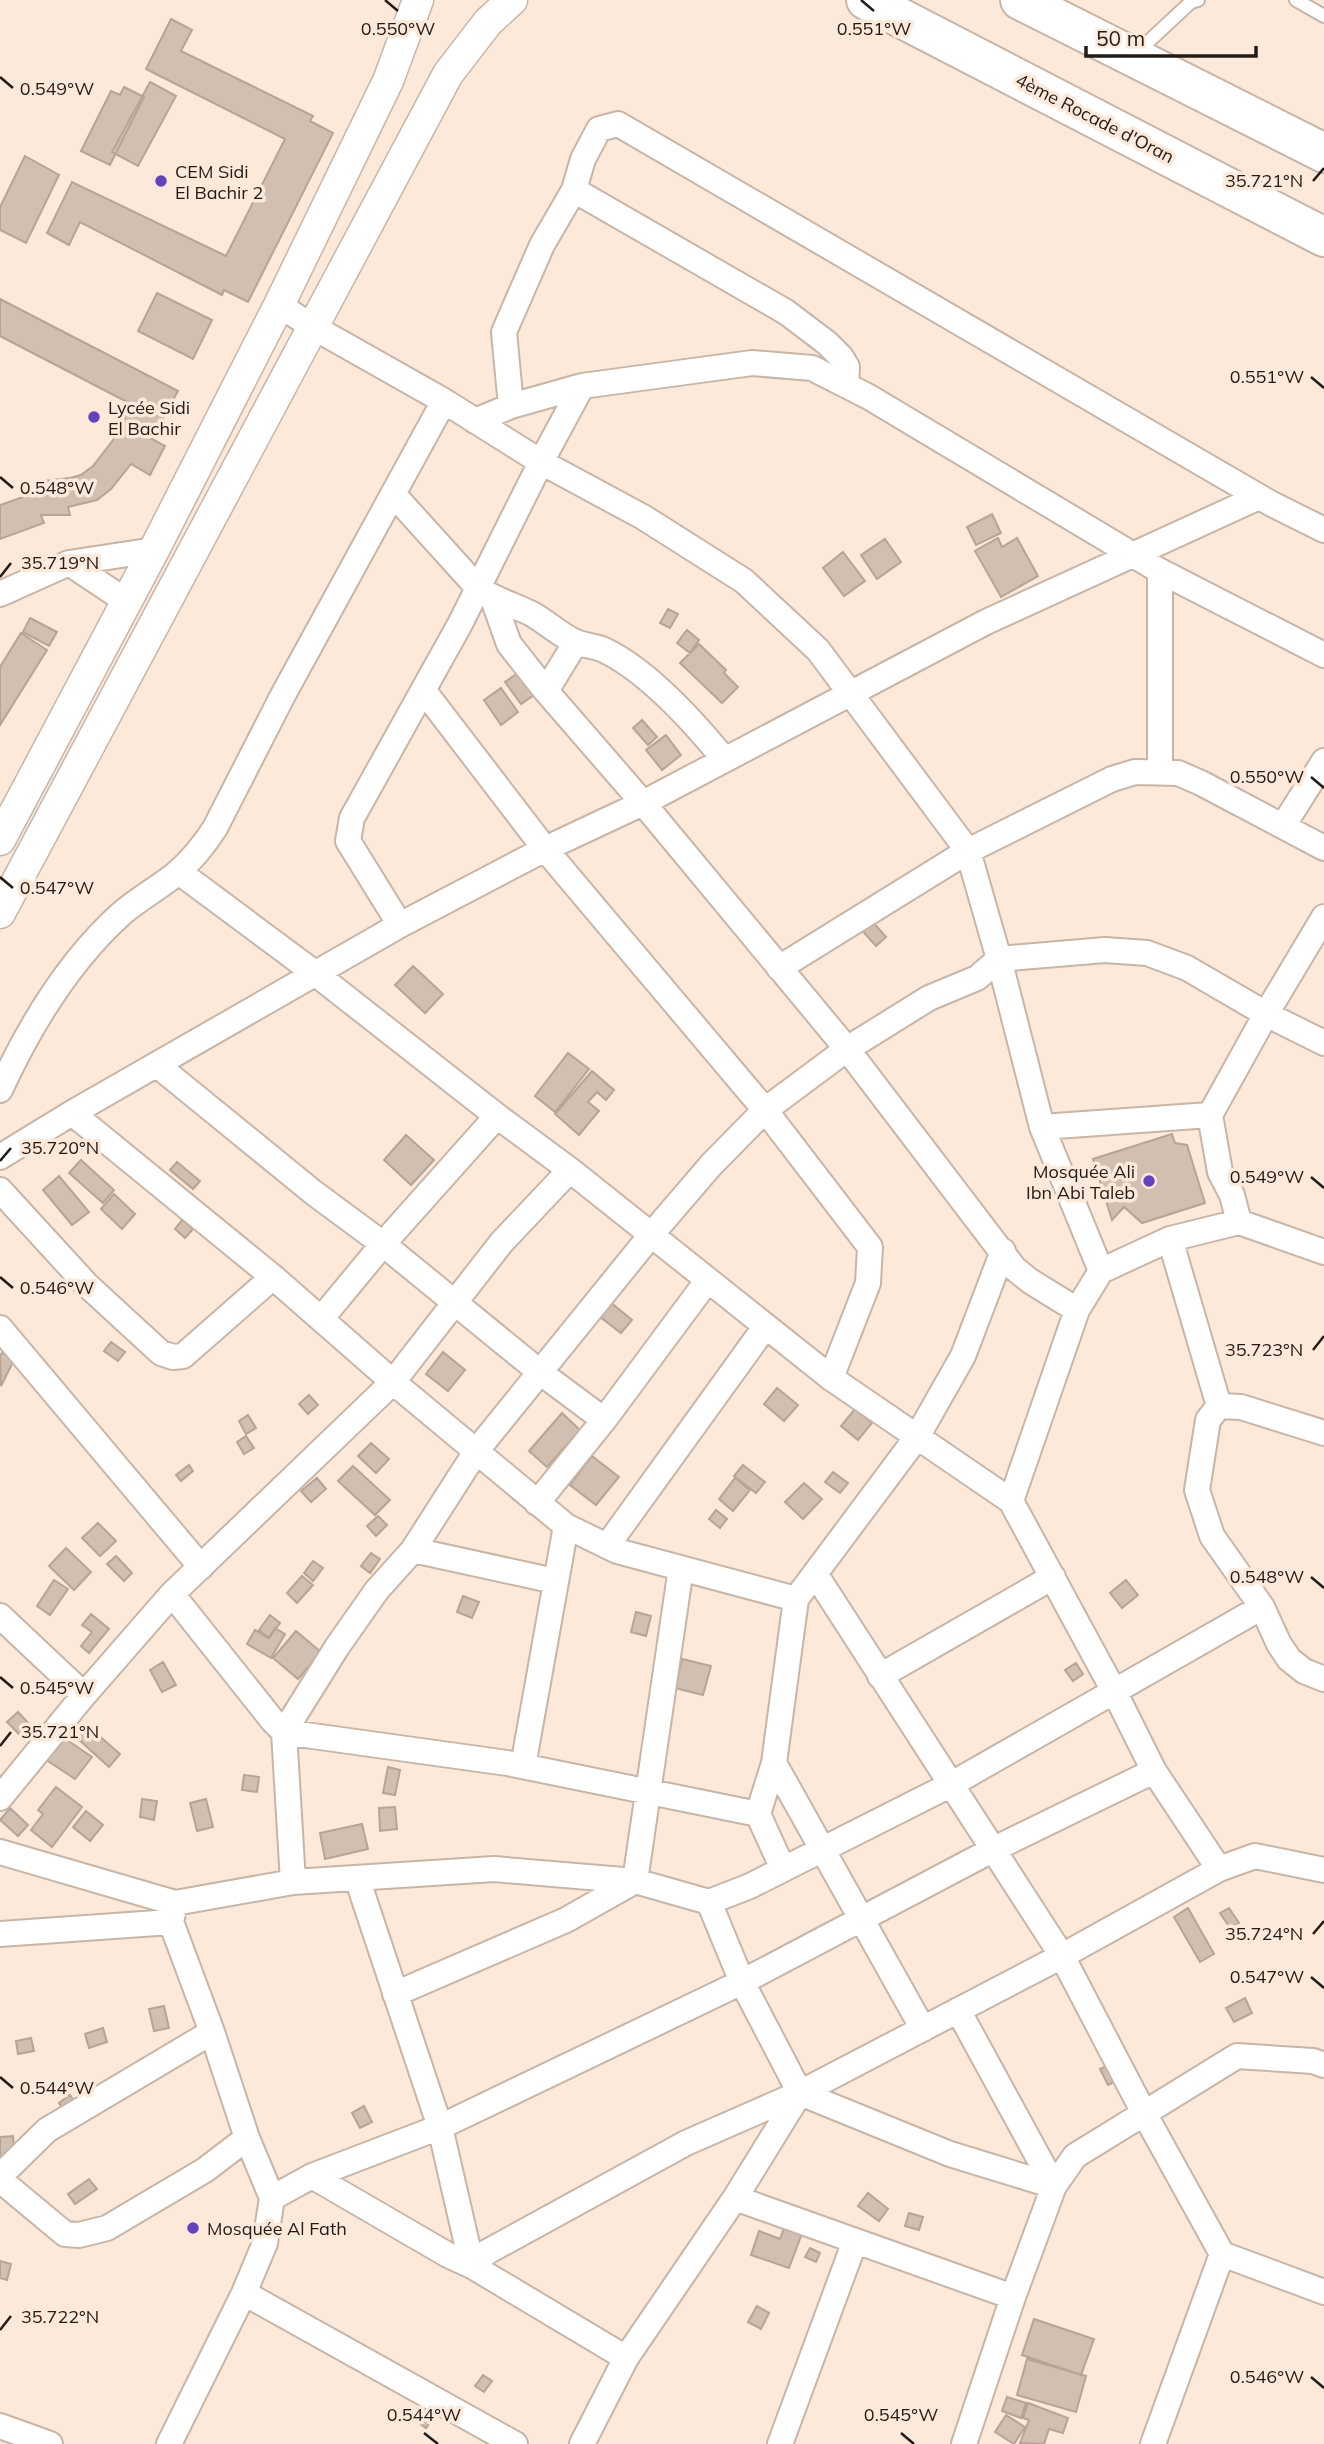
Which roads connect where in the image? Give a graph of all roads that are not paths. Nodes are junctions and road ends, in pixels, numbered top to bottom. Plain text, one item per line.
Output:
1 (418, 0) edge
2 (512, 0) edge
3 (866, 0) edge
4 (1020, 0) edge
5 (1198, 0) edge
6 (1296, 0) edge
7 (1324, 16) edge
8 (1132, 57) junction
9 (1324, 153) edge
10 (574, 190) junction
11 (1324, 237) edge
12 (279, 305) junction
13 (313, 327) junction
14 (846, 385) junction
15 (582, 386) junction
16 (444, 401) junction
17 (511, 406) junction
18 (475, 421) junction
19 (541, 461) junction
20 (394, 495) junction
21 (1259, 497) junction
22 (1324, 530) edge
23 (154, 550) junction
24 (1135, 555) junction
25 (69, 563) junction
26 (1160, 571) junction
27 (486, 594) junction
28 (3, 596) edge
29 (126, 601) junction
30 (576, 642) junction
31 (1324, 656) edge
32 (424, 691) junction
33 (546, 691) junction
34 (851, 694) junction
35 (724, 759) junction
36 (1324, 761) edge
37 (1160, 771) junction
38 (643, 803) junction
39 (1283, 826) junction
40 (0, 839) edge
41 (1324, 848) edge
42 (545, 849) junction
43 (968, 851) junction
44 (179, 872) junction
45 (0, 913) edge
46 (1324, 917) edge
47 (400, 925) junction
48 (999, 959) junction
49 (779, 968) junction
50 (316, 974) junction
51 (1266, 1014) junction
52 (1324, 1043) edge
53 (847, 1049) junction
54 (158, 1065) junction
55 (0, 1090) edge
56 (765, 1110) junction
57 (72, 1113) junction
58 (1210, 1115) junction
59 (497, 1116) junction
60 (1042, 1127) junction
61 (0, 1157) edge
62 (570, 1170) junction
63 (0, 1191) edge
64 (1239, 1222) junction
65 (651, 1235) junction
66 (1170, 1239) junction
67 (383, 1244) junction
68 (1003, 1251) junction
69 (1324, 1252) edge
70 (1101, 1271) junction
71 (273, 1277) junction
72 (708, 1281) junction
73 (456, 1303) junction
74 (1077, 1310) junction
75 (321, 1319) junction
76 (765, 1327) junction
77 (0, 1328) edge
78 (541, 1373) junction
79 (831, 1378) junction
80 (393, 1382) junction
81 (1219, 1406) junction
82 (604, 1420) junction
83 (1324, 1433) edge
84 (917, 1437) junction
85 (477, 1450) junction
86 (1011, 1501) junction
87 (537, 1503) junction
88 (565, 1526) junction
89 (607, 1546) junction
90 (413, 1550) junction
91 (201, 1567) junction
92 (681, 1568) junction
93 (816, 1575) junction
94 (1053, 1577) junction
95 (555, 1581) junction
96 (172, 1594) junction
97 (796, 1599) junction
98 (1262, 1607) junction
99 (0, 1616) edge
100 (880, 1676) junction
101 (1324, 1679) edge
102 (1115, 1693) junction
103 (84, 1695) junction
104 (284, 1732) junction
105 (774, 1763) junction
106 (523, 1766) junction
107 (1154, 1771) junction
108 (950, 1785) junction
109 (649, 1790) junction
110 (0, 1798) edge
111 (758, 1814) junction
112 (823, 1848) junction
113 (994, 1849) junction
114 (0, 1852) edge
115 (783, 1869) junction
116 (1219, 1869) junction
117 (1324, 1870) edge
118 (357, 1878) junction
119 (635, 1881) junction
120 (293, 1882) junction
121 (709, 1902) junction
122 (173, 1912) junction
123 (862, 1918) junction
124 (0, 1934) edge
125 (1062, 1956) junction
126 (742, 1982) junction
127 (395, 1994) junction
128 (958, 2010) junction
129 (923, 2029) junction
130 (212, 2032) junction
131 (1324, 2065) edge
132 (800, 2093) junction
133 (1144, 2113) junction
134 (440, 2127) junction
135 (247, 2138) junction
136 (312, 2176) junction
137 (0, 2178) edge
138 (1054, 2186) junction
139 (272, 2197) junction
140 (736, 2198) junction
141 (855, 2241) junction
142 (1222, 2254) junction
143 (472, 2266) junction
144 (1324, 2292) edge
145 (244, 2293) junction
146 (1013, 2297) junction
147 (626, 2358) junction
148 (0, 2426) edge
149 (44, 2443) edge
150 (169, 2444) edge
151 (516, 2444) edge
152 (582, 2444) edge
153 (780, 2444) edge
154 (964, 2444) edge
155 (1153, 2444) edge

1 - 12 street
2 - 13 street
3 - 11 highway, 4ème Rocade d'Oran
4 - 8 highway
5 - 8 lane
6 - 7 lane
8 - 9 highway
10 - 14 street
10 - 17 street
10 - 21 street
12 - 13 street
12 - 23 street
13 - 16 street
13 - 45 street
14 - 15 street
14 - 24 street
15 - 17 street
15 - 19 street
16 - 18 street
16 - 20 street
17 - 18 street
18 - 19 street
19 - 27 street
19 - 34 street
20 - 27 street
20 - 44 street
21 - 22 street
21 - 24 street
23 - 25 street
23 - 29 street
24 - 26 street
24 - 34 street
25 - 28 street
25 - 29 street
26 - 31 street
26 - 37 street
27 - 30 street
27 - 32 street
27 - 33 street
29 - 40 street
30 - 33 street
30 - 35 street
32 - 42 street
32 - 47 street
33 - 38 street
34 - 35 street
34 - 43 street
35 - 38 street
36 - 39 street
37 - 39 street
37 - 43 street
38 - 42 street
38 - 49 street
39 - 41 street
42 - 47 street
42 - 56 street
43 - 48 street
43 - 49 street
44 - 50 street
44 - 55 street
46 - 51 street
47 - 50 street
48 - 51 street
48 - 53 street
48 - 60 street
49 - 53 street
50 - 54 street
50 - 59 street
51 - 52 street
51 - 58 street
53 - 56 street
53 - 68 street
54 - 57 street
54 - 67 street
56 - 65 street
56 - 79 street
57 - 61 street
57 - 71 street
58 - 60 street
58 - 64 street
59 - 62 street
59 - 67 street
60 - 70 street
62 - 65 street
62 - 73 street
63 - 71 street
64 - 66 street
64 - 69 street
65 - 72 street
65 - 78 street
66 - 70 street
66 - 81 street
67 - 73 street
67 - 75 street
68 - 74 street
68 - 84 street
70 - 74 street
71 - 75 street
72 - 76 street
72 - 82 street
73 - 78 street
73 - 80 street
74 - 86 street
75 - 80 street
76 - 79 street
76 - 89 street
77 - 91 street
78 - 82 street
78 - 85 street
79 - 84 street
80 - 85 street
80 - 91 street
81 - 83 street
81 - 98 street
82 - 87 street
84 - 86 street
84 - 93 street
85 - 87 street
85 - 90 street
86 - 94 street
87 - 88 street
88 - 89 street
88 - 95 street
89 - 92 street
90 - 95 street
90 - 104 street
91 - 96 street
92 - 97 street
92 - 109 street
93 - 97 street
93 - 100 street
94 - 100 street
94 - 102 street
95 - 106 street
96 - 103 street
96 - 104 street
97 - 105 street
98 - 101 street
98 - 102 street
99 - 103 street
100 - 108 street
102 - 107 street
102 - 108 street
103 - 110 street
104 - 106 street
104 - 120 street
105 - 111 street
105 - 112 street
106 - 109 street
107 - 113 street
107 - 116 street
108 - 112 street
108 - 113 street
109 - 111 street
109 - 119 street
111 - 115 street
112 - 115 street
112 - 123 street
113 - 123 street
113 - 125 street
114 - 122 street
115 - 121 street
116 - 117 street
116 - 125 street
118 - 119 street
118 - 120 street
118 - 127 street
119 - 121 street
119 - 127 street
120 - 122 street
121 - 126 street
122 - 124 street
122 - 130 street
123 - 126 street
123 - 129 street
125 - 128 street
125 - 133 street
126 - 132 street
126 - 134 street
127 - 134 street
128 - 129 street
128 - 138 street
129 - 132 street
130 - 135 street
130 - 137 street
131 - 133 street
132 - 138 street
132 - 140 street
132 - 143 street
133 - 138 street
133 - 142 street
134 - 136 street
134 - 143 street
135 - 137 street
135 - 139 street
136 - 139 street
136 - 143 street
138 - 146 street
139 - 145 street
140 - 141 street
140 - 147 street
141 - 146 street
141 - 153 street
142 - 144 street
142 - 155 street
143 - 147 street
145 - 150 street
145 - 151 street
146 - 154 street
147 - 152 street
148 - 149 street

